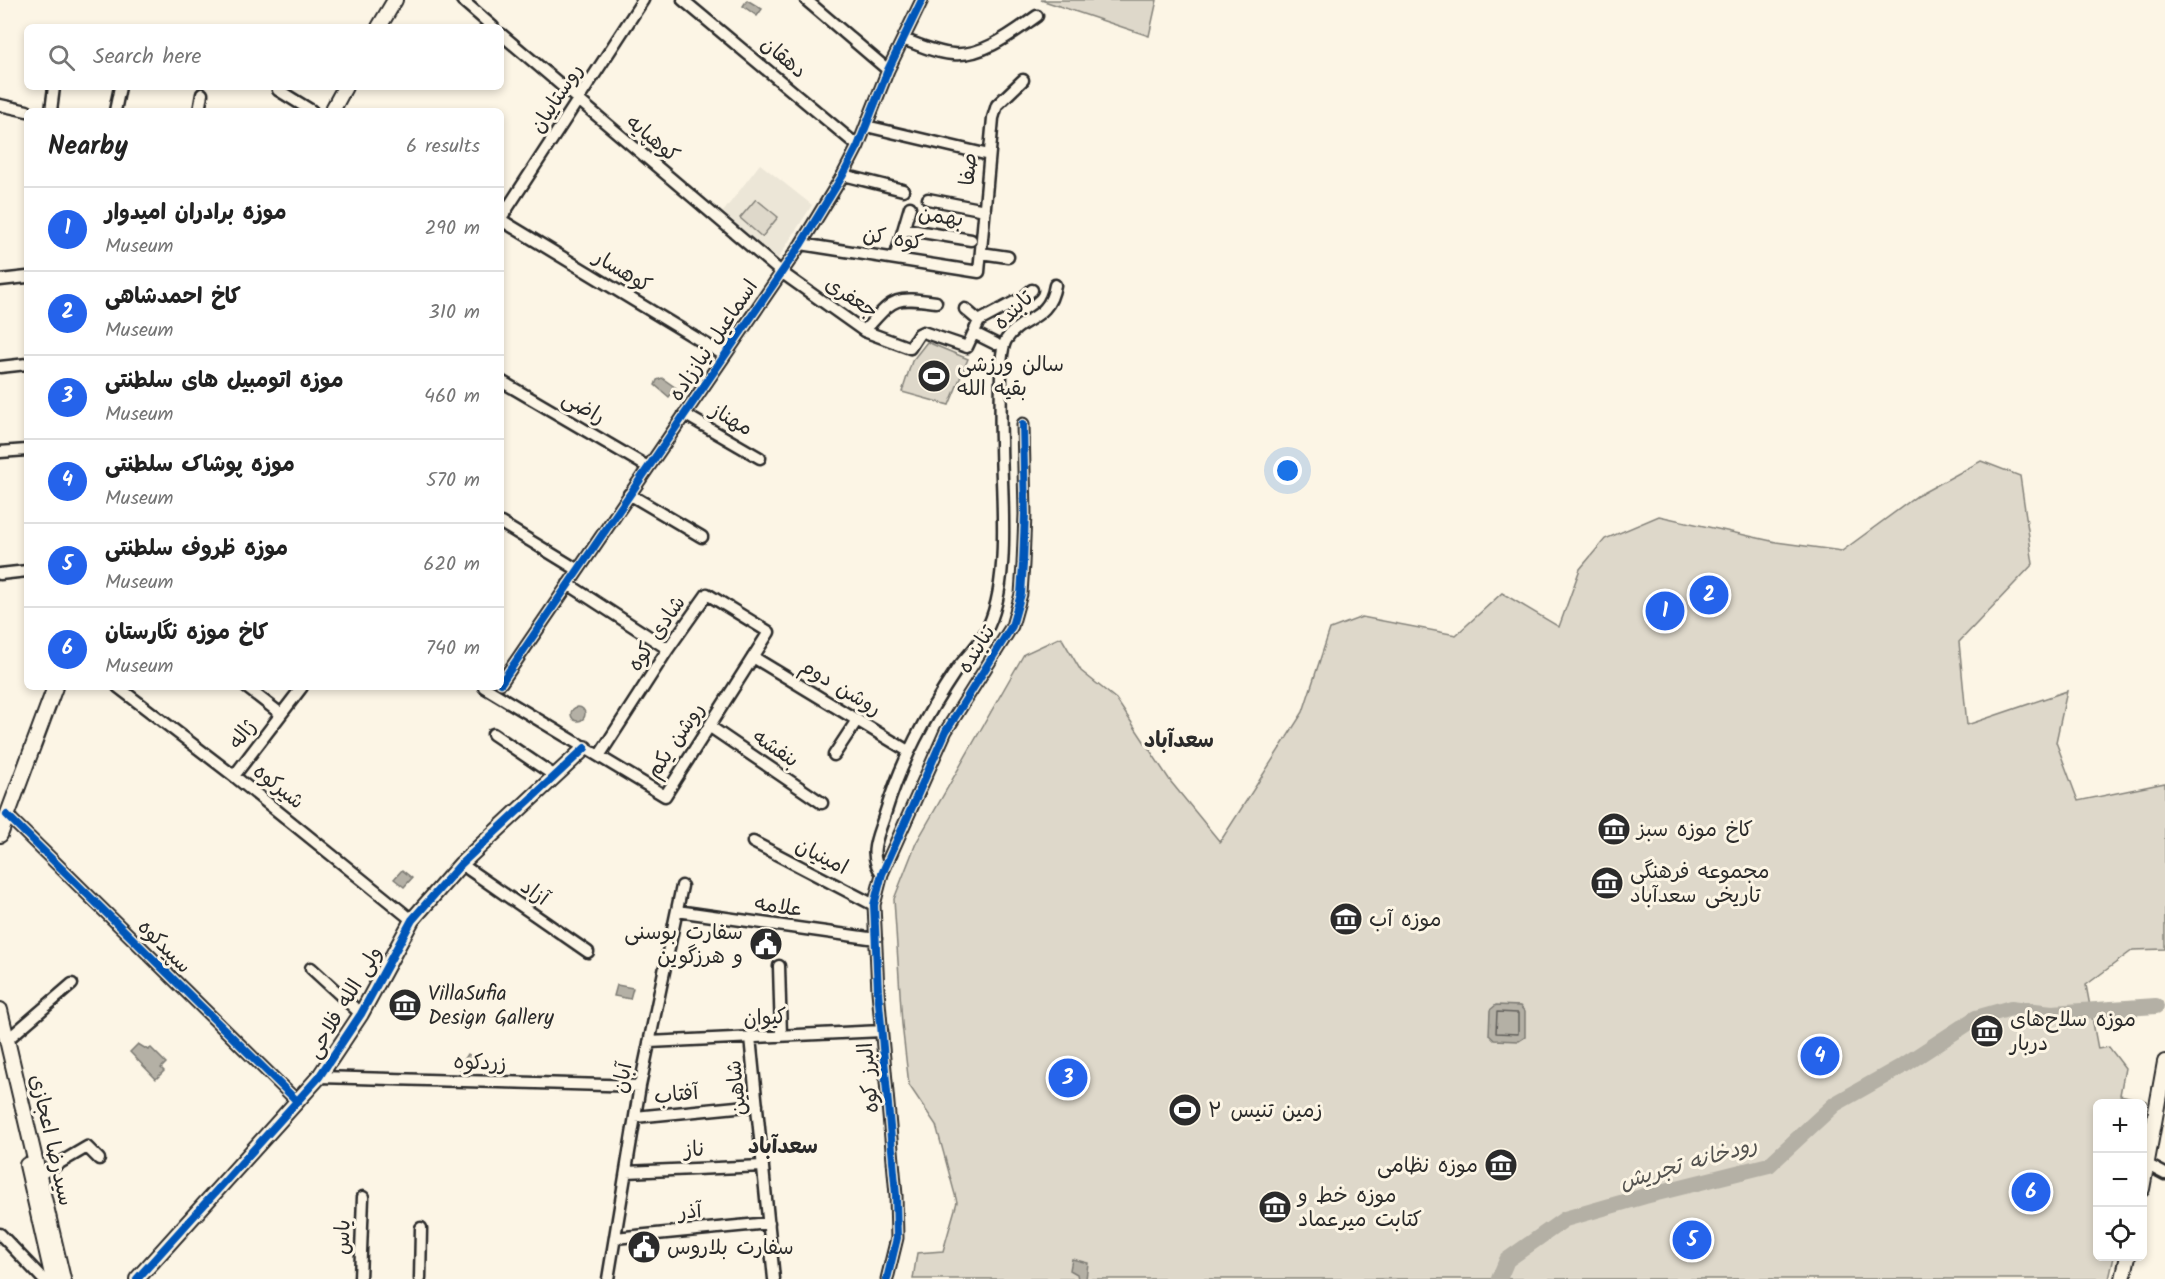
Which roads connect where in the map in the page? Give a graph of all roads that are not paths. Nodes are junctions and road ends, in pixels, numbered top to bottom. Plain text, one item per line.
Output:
1 (462, 0) edge
2 (643, 0) edge
3 (683, 0) edge
4 (806, 0) edge
5 (922, 0) edge
6 (390, 1) edge
7 (1037, 16) dead end
8 (380, 24) edge
9 (490, 24) edge
10 (504, 37) edge
11 (903, 39) junction
12 (888, 70) junction
13 (1023, 80) dead end
14 (54, 90) edge
15 (119, 90) edge
16 (278, 90) dead end
17 (343, 90) edge
18 (202, 94) dead end
19 (578, 100) junction
20 (0, 105) edge
21 (51, 108) edge
22 (116, 108) edge
23 (200, 108) edge
24 (307, 108) edge
25 (334, 108) edge
26 (24, 110) edge
27 (866, 126) junction
28 (858, 146) junction
29 (989, 155) junction
30 (843, 176) junction
31 (903, 190) dead end
32 (928, 199) dead end
33 (910, 207) dead end
34 (985, 210) junction
35 (504, 214) edge
36 (504, 221) edge
37 (904, 229) junction
38 (971, 240) dead end
39 (801, 244) junction
40 (981, 253) junction
41 (1008, 257) dead end
42 (895, 258) junction
43 (781, 272) junction
44 (979, 272) joint
45 (24, 277) edge
46 (0, 280) edge
47 (1055, 285) dead end
48 (1032, 290) dead end
49 (936, 302) dead end
50 (965, 309) dead end
51 (979, 321) junction
52 (864, 331) junction
53 (974, 333) junction
54 (996, 344) dead end
55 (724, 355) junction
56 (24, 364) edge
57 (0, 367) edge
58 (504, 383) edge
59 (684, 414) junction
60 (1023, 424) dead end
61 (24, 450) edge
62 (0, 453) edge
63 (760, 458) dead end
64 (648, 467) junction
65 (629, 494) junction
66 (504, 525) edge
67 (702, 537) dead end
68 (24, 570) edge
69 (578, 570) junction
70 (0, 574) edge
71 (568, 584) junction
72 (769, 632) joint
73 (668, 649) junction
74 (753, 657) junction
75 (504, 679) edge
76 (54, 690) edge
77 (122, 690) edge
78 (250, 690) edge
79 (300, 690) edge
80 (496, 690) edge
81 (281, 714) junction
82 (857, 720) junction
83 (709, 726) junction
84 (493, 734) dead end
85 (585, 748) junction
86 (908, 751) junction
87 (834, 755) dead end
88 (599, 756) junction
89 (234, 776) junction
90 (555, 776) junction
91 (822, 803) dead end
92 (7, 815) junction
93 (0, 836) edge
94 (753, 842) dead end
95 (461, 864) junction
96 (882, 874) junction
97 (682, 886) dead end
98 (874, 905) junction
99 (677, 911) junction
100 (412, 920) junction
101 (876, 939) junction
102 (588, 952) dead end
103 (779, 966) dead end
104 (311, 968) dead end
105 (72, 984) dead end
106 (0, 1011) edge
107 (361, 1014) junction
108 (882, 1031) junction
109 (781, 1036) junction
110 (750, 1037) junction
111 (649, 1042) junction
112 (4, 1045) edge
113 (2165, 1062) edge
114 (319, 1077) junction
115 (640, 1086) junction
116 (298, 1102) junction
117 (757, 1105) junction
118 (2161, 1108) edge
119 (635, 1117) junction
120 (99, 1159) dead end
121 (763, 1166) junction
122 (2148, 1166) junction
123 (2147, 1170) edge
124 (626, 1172) junction
125 (2165, 1174) edge
126 (39, 1175) junction
127 (363, 1197) dead end
128 (769, 1223) junction
129 (421, 1228) dead end
130 (0, 1234) edge
131 (615, 1238) junction
132 (2126, 1261) edge
133 (43, 1279) edge
134 (53, 1279) edge
135 (63, 1279) edge
136 (136, 1279) edge
137 (360, 1279) edge
138 (420, 1279) edge
139 (608, 1279) edge
140 (774, 1279) edge
141 (887, 1279) edge
142 (2122, 1279) edge

1 - 9 street
2 - 19 street, روستاییان
3 - 28 street, دهقان
4 - 12 street
5 - 11 street, اسماعیل نیاززاده
6 - 8 street
7 - 11 street
10 - 19 street, کوهپایه
11 - 12 street, اسماعیل نیاززاده
12 - 27 street, اسماعیل نیاززاده
13 - 29 street, صفا
14 - 21 street
15 - 22 street
16 - 24 street
17 - 25 street
18 - 23 street
19 - 35 street, روستاییان
19 - 43 street, کوهپایه
20 - 26 street
27 - 28 street, اسماعیل نیاززاده
27 - 29 street
28 - 30 street, اسماعیل نیاززاده
29 - 34 street, صفا
30 - 31 street
30 - 39 street, اسماعیل نیاززاده
32 - 34 street
33 - 37 street
34 - 40 street, صفا
36 - 55 street, کوهسار
37 - 38 street, بهمن
37 - 42 street
39 - 42 street, کوه کن
39 - 43 street, اسماعیل نیاززاده
40 - 41 street
40 - 44 street, صفا
42 - 44 street, کوه کن
43 - 52 street, جعفری
43 - 55 street, اسماعیل نیاززاده
45 - 46 street
47 - 86 street, تابنده
48 - 51 street
49 - 52 street
50 - 51 street
51 - 53 street
52 - 53 street, جعفری
53 - 54 street
55 - 59 street, اسماعیل نیاززاده
56 - 57 street
58 - 64 street, راضی
59 - 63 street, مهناز
59 - 64 street, اسماعیل نیاززاده
60 - 96 street, تنابنده
61 - 62 street
64 - 65 street, اسماعیل نیاززاده
65 - 67 street
65 - 69 street, اسماعیل نیاززاده
66 - 69 street
68 - 70 street
69 - 71 street, اسماعیل نیاززاده
71 - 73 street
71 - 75 street, اسماعیل نیاززاده
72 - 73 street, شادی کوه
72 - 74 street, روشن یکم
73 - 88 street, شادی کوه
74 - 82 street, روشن دوم
74 - 83 street, روشن یکم
76 - 92 street
77 - 89 street, شیرکوه
78 - 81 street
79 - 81 street, ژاله
80 - 85 street, روشن یکم
81 - 89 street, ژاله
82 - 86 street, روشن دوم
82 - 87 street
83 - 88 street, روشن یکم
83 - 91 street, بنفشه
84 - 90 street
85 - 88 street, روشن یکم
85 - 90 street, ولی‌ الله فلاحی
86 - 96 street, تابنده
89 - 100 street, شیرکوه
90 - 95 street, ولی‌ الله فلاحی
92 - 93 street
92 - 116 street, سپیدکوه
94 - 98 street, امینیان
95 - 100 street, ولی‌ الله فلاحی
95 - 102 street, آزاد
96 - 98 street, البرز کوه
97 - 99 street, آبان
98 - 101 street, البرز کوه
99 - 101 street, علامه
99 - 111 street, آبان
100 - 107 street, ولی‌ الله فلاحی
101 - 108 street, البرز کوه
103 - 109 street
104 - 107 street
105 - 112 street
106 - 112 street, سیدرضا اعجازی
107 - 114 street, ولی‌ الله فلاحی
108 - 109 street, کیوان
108 - 141 street, البرز کوه
109 - 110 street, کیوان
110 - 111 street, کیوان
110 - 117 street, شاهین
111 - 115 street, آبان
112 - 126 street, سیدرضا اعجازی
112 - 134 street, سیدرضا اعجازی
113 - 118 street
114 - 115 street, زردکوه
114 - 116 street, ولی‌ الله فلاحی
115 - 119 street, آبان
116 - 136 street, ولی‌ الله فلاحی
117 - 119 street, آفتاب
117 - 121 street, شاهین
118 - 122 street
119 - 124 street, آبان
120 - 126 street
121 - 124 street, ناز
121 - 128 street, شاهین
122 - 123 street
122 - 125 street
124 - 131 street, آبان
126 - 135 street, سیدرضا اعجازی
127 - 137 street, یاس
128 - 131 street, آذر
128 - 140 street, شاهین
129 - 138 street
130 - 133 street
131 - 139 street, آبان
132 - 142 street

